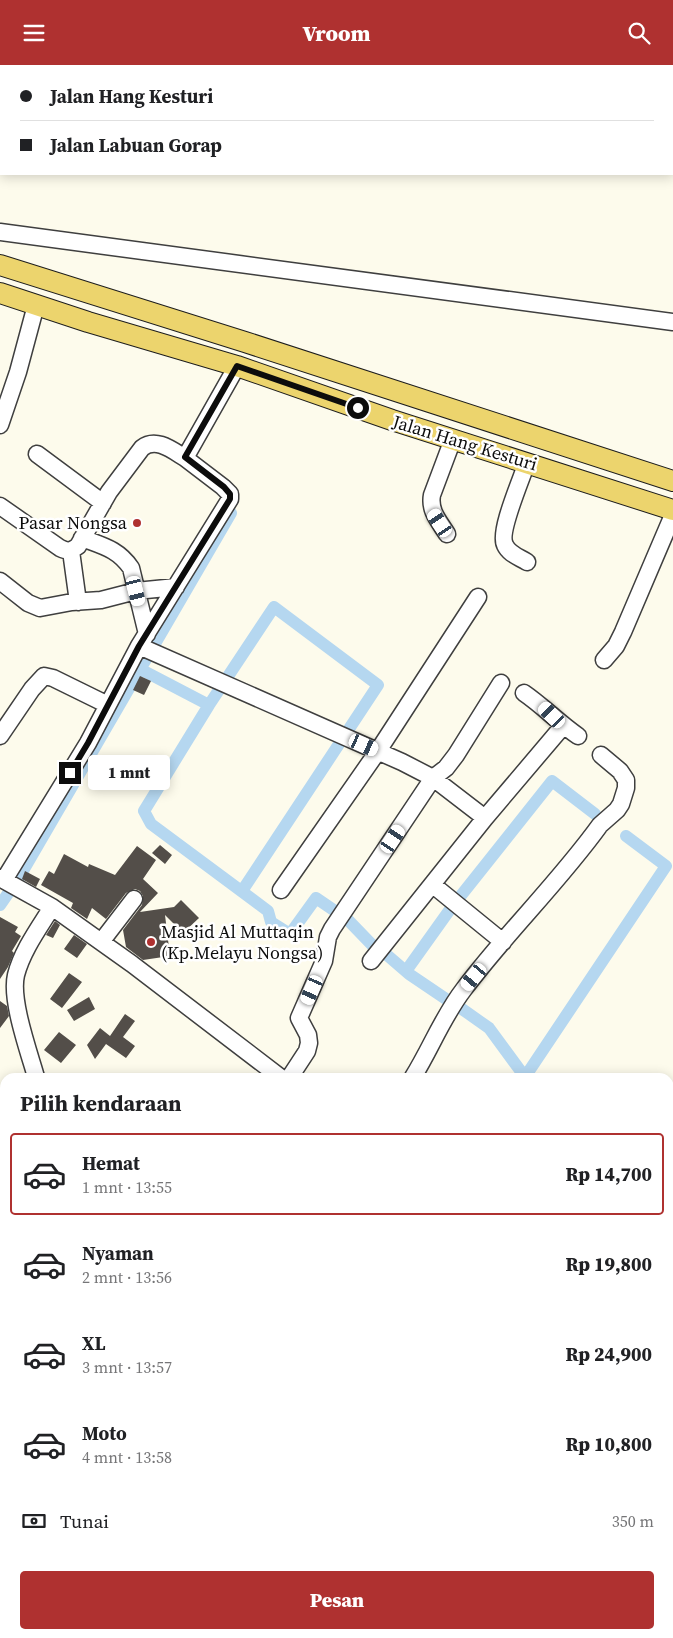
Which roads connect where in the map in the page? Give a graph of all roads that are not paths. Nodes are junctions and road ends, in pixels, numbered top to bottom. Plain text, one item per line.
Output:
1 (0, 232) edge
2 (0, 265) edge
3 (56, 283) junction
4 (0, 293) edge
5 (42, 307) junction
6 (673, 322) edge
7 (237, 366) junction
8 (0, 425) edge
9 (454, 439) junction
10 (37, 454) dead end
11 (185, 457) junction
12 (528, 462) junction
13 (673, 481) edge
14 (103, 503) junction
15 (0, 506) edge
16 (673, 510) edge
17 (673, 515) edge
18 (448, 534) dead end
19 (82, 538) junction
20 (71, 551) junction
21 (526, 562) dead end
22 (0, 581) edge
23 (176, 587) junction
24 (136, 591) junction
25 (478, 597) dead end
26 (78, 602) junction
27 (147, 645) junction
28 (604, 660) dead end
29 (501, 683) dead end
30 (524, 693) dead end
31 (108, 705) junction
32 (563, 726) junction
33 (0, 736) edge
34 (578, 736) dead end
35 (378, 751) junction
36 (601, 755) dead end
37 (433, 779) junction
38 (485, 818) junction
39 (4, 880) edge
40 (433, 885) junction
41 (281, 890) dead end
42 (134, 899) dead end
43 (52, 907) junction
44 (101, 942) junction
45 (503, 942) junction
46 (371, 961) dead end
47 (35, 1073) edge
48 (275, 1073) edge
49 (293, 1073) edge
50 (416, 1073) edge

1 - 6 street
2 - 3 main road, Jalan Hang Kesturi
3 - 5 main road
3 - 13 main road, Jalan Hang Kesturi
4 - 5 main road, Jalan Hang Kesturi
5 - 7 main road, Jalan Hang Kesturi
5 - 8 street
7 - 9 main road, Jalan Hang Kesturi
7 - 11 street
9 - 12 main road, Jalan Hang Kesturi
9 - 18 street
10 - 14 street
11 - 14 street
11 - 23 street
12 - 16 main road, Jalan Hang Kesturi
12 - 21 street
14 - 19 street
15 - 20 street
17 - 28 street
19 - 20 street
19 - 24 street
20 - 26 street
22 - 26 street
23 - 24 street
23 - 27 street
24 - 26 street
24 - 27 street
25 - 35 street
27 - 31 street
27 - 35 street
29 - 37 street
30 - 32 street
31 - 33 street
31 - 39 street
32 - 34 street
32 - 38 street
35 - 37 street
35 - 41 street
36 - 45 street
37 - 38 street
37 - 49 street
38 - 40 street
39 - 43 street
40 - 45 street
40 - 46 street
42 - 44 street
43 - 44 street
43 - 47 street
44 - 48 street
45 - 50 street

